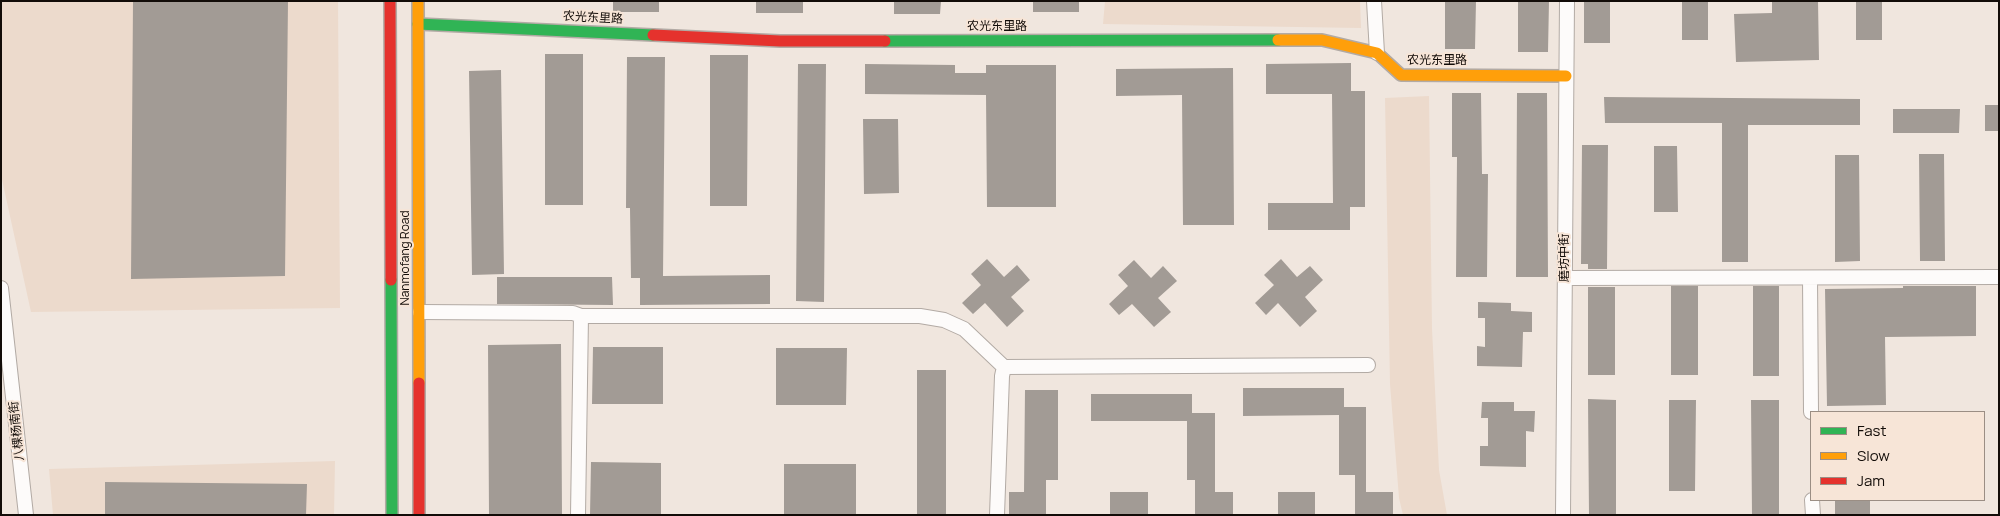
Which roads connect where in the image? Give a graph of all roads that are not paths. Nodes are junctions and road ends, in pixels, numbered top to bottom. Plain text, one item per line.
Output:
1 (390, 1) edge
2 (418, 1) edge
3 (1374, 1) edge
4 (1566, 1) edge
5 (418, 24) junction
6 (1377, 53) junction
7 (1566, 76) junction
8 (1999, 277) edge
9 (1565, 278) junction
10 (1810, 278) junction
11 (1, 288) edge
12 (420, 312) junction
13 (581, 316) junction
14 (1368, 365) dead end
15 (1004, 367) junction
16 (1811, 411) edge
17 (1812, 501) edge
18 (26, 515) edge
19 (392, 515) edge
20 (419, 515) edge
21 (578, 515) edge
22 (997, 515) edge
23 (1563, 515) edge
24 (1812, 515) edge

1 - 19 street, Nanmofang Road
2 - 5 street, Nanmofang Road
3 - 6 street
4 - 7 street, 磨坊中街
5 - 6 street, 农光东里路
5 - 12 street, Nanmofang Road
6 - 7 street, 农光东里路
7 - 9 street, 磨坊中街
8 - 10 street
9 - 10 street
9 - 23 street, 磨坊中街
10 - 16 street
11 - 18 street, 八棵杨南街
12 - 13 street
12 - 20 street, Nanmofang Road
13 - 15 street
13 - 21 street
14 - 15 street
15 - 22 street
17 - 24 street

